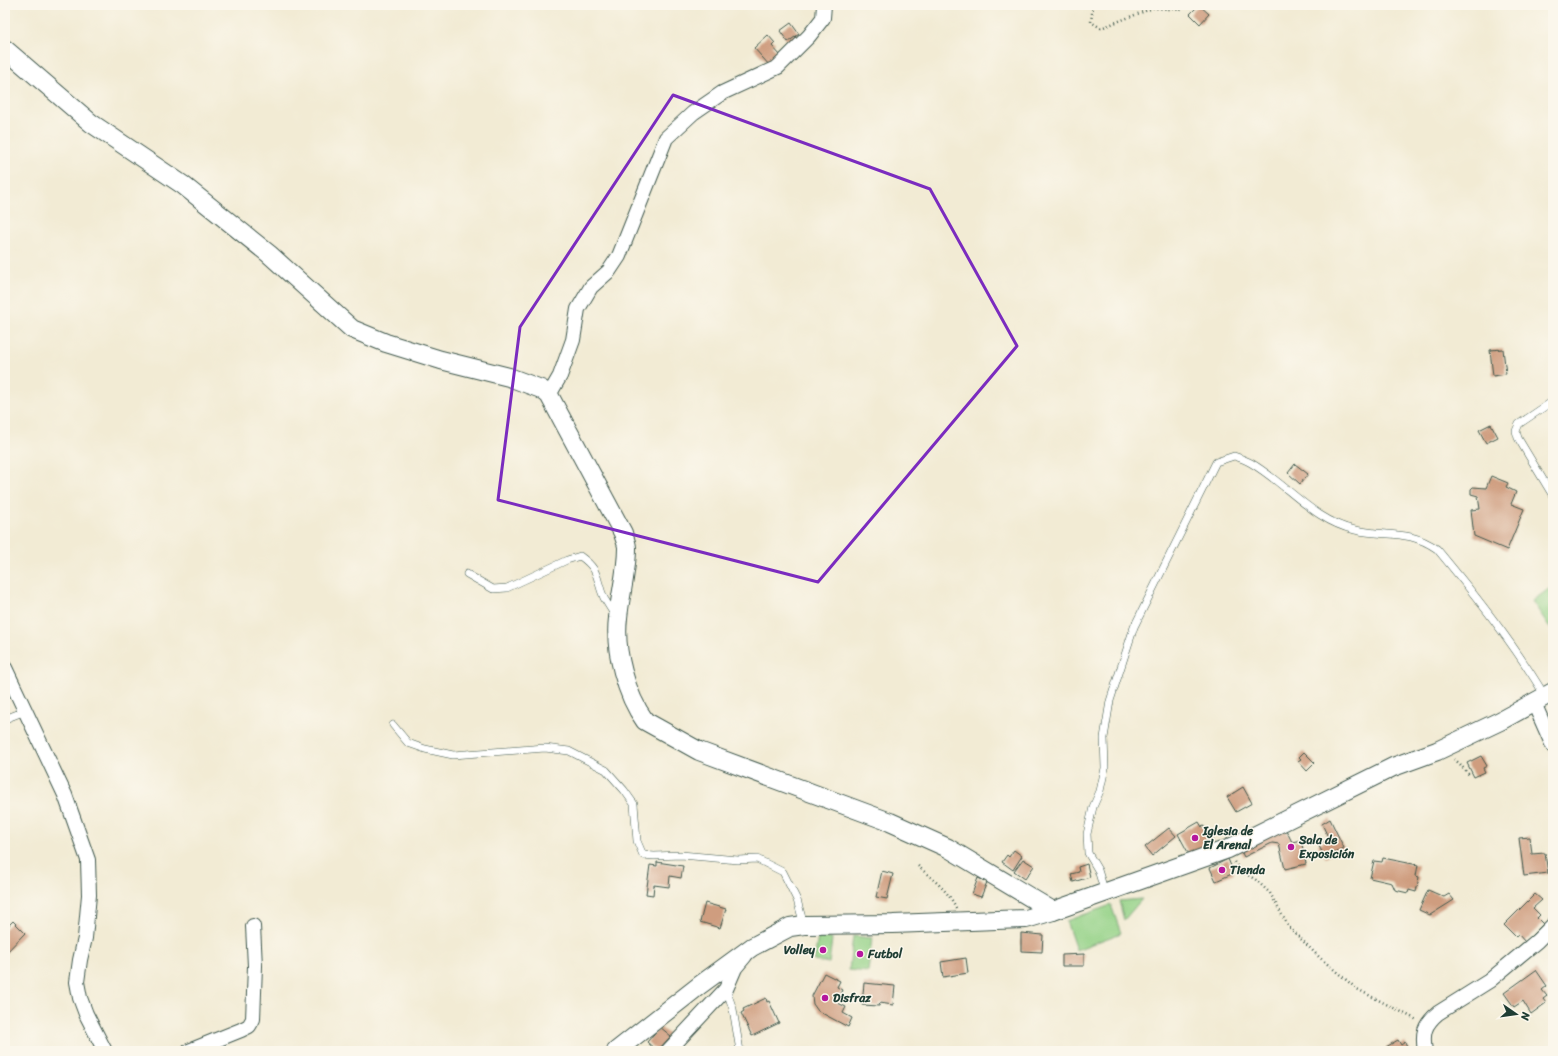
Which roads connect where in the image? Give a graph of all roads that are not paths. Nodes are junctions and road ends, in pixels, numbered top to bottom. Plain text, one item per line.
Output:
1 (824, 5) edge
2 (5, 49) edge
3 (549, 394) junction
4 (1553, 401) edge
5 (1553, 496) edge
6 (467, 574) dead end
7 (618, 620) junction
8 (5, 668) edge
9 (1544, 697) edge
10 (25, 711) junction
11 (5, 719) edge
12 (393, 725) dead end
13 (1553, 746) edge
14 (1105, 893) junction
15 (1053, 911) junction
16 (804, 925) junction
17 (1553, 925) edge
18 (253, 926) dead end
19 (752, 947) junction
20 (726, 989) junction
21 (105, 1051) edge
22 (189, 1051) edge
23 (616, 1051) edge
24 (668, 1051) edge
25 (740, 1051) edge
26 (1425, 1051) edge

1 - 3 street
2 - 3 street
3 - 7 street
4 - 5 lane
6 - 7 lane
7 - 15 street
8 - 10 street
9 - 13 street
9 - 14 street
9 - 14 lane
10 - 11 lane
10 - 21 street
12 - 16 lane
14 - 15 street
15 - 16 street
16 - 19 street
17 - 26 street
18 - 22 street
19 - 20 street
19 - 23 street
20 - 24 street
20 - 25 lane

